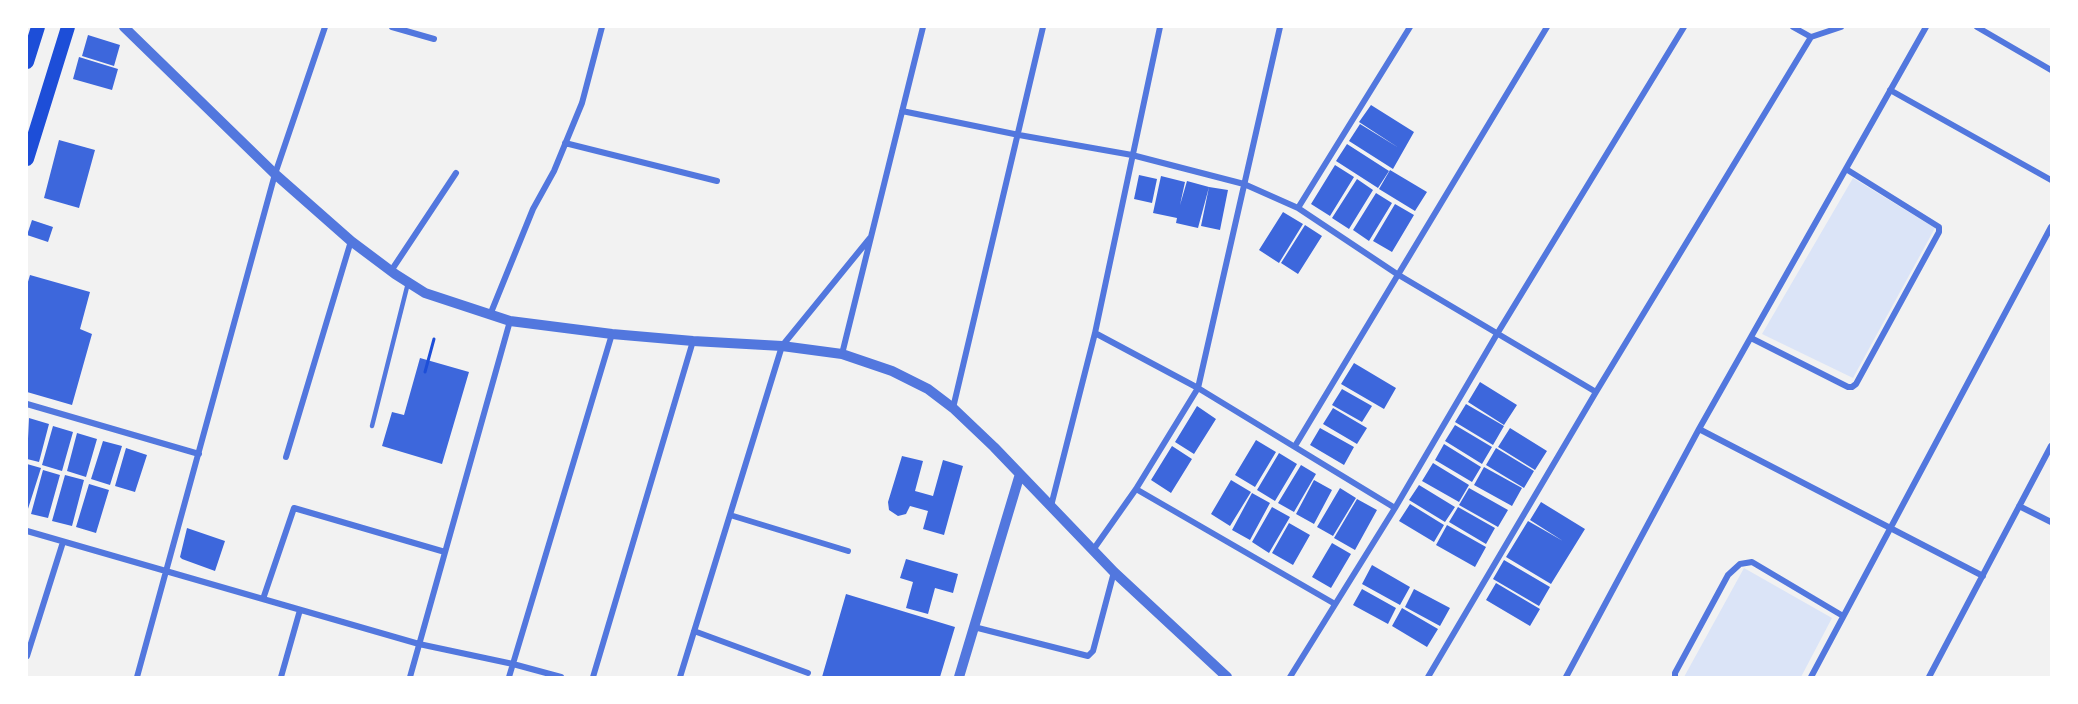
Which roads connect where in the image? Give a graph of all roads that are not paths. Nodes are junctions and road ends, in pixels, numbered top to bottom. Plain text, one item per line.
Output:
1 (38, 27) edge
2 (68, 27) edge
3 (325, 27) edge
4 (392, 27) edge
5 (602, 27) edge
6 (923, 27) edge
7 (1043, 27) edge
8 (1160, 27) edge
9 (1280, 27) edge
10 (1410, 27) edge
11 (1547, 27) edge
12 (1684, 27) edge
13 (1793, 27) edge
14 (1841, 27) edge
15 (1926, 27) edge
16 (1977, 27) edge
17 (129, 29) edge
18 (1811, 37) junction
19 (434, 39) dead end
20 (27, 62) edge
21 (2051, 69) edge
22 (1890, 90) junction
23 (902, 111) junction
24 (1019, 135) junction
25 (565, 143) junction
26 (1132, 155) junction
27 (27, 159) edge
28 (1846, 169) junction
29 (456, 173) dead end
30 (275, 174) junction
31 (2051, 180) edge
32 (717, 181) dead end
33 (1244, 184) junction
34 (1298, 208) junction
35 (2051, 227) edge
36 (870, 238) junction
37 (351, 241) junction
38 (391, 271) junction
39 (1397, 274) junction
40 (408, 283) junction
41 (490, 315) junction
42 (510, 321) junction
43 (1095, 333) junction
44 (612, 334) junction
45 (1497, 334) junction
46 (1750, 338) junction
47 (693, 341) junction
48 (782, 346) junction
49 (842, 354) junction
50 (1198, 388) junction
51 (1596, 392) junction
52 (27, 404) edge
53 (953, 408) junction
54 (372, 426) dead end
55 (1700, 429) junction
56 (1295, 446) junction
57 (2051, 446) edge
58 (199, 454) junction
59 (286, 457) dead end
60 (1020, 474) junction
61 (1136, 489) junction
62 (2019, 506) junction
63 (1050, 507) junction
64 (1395, 508) junction
65 (730, 515) junction
66 (2051, 522) edge
67 (1890, 528) junction
68 (27, 531) edge
69 (63, 542) junction
70 (1093, 550) junction
71 (848, 551) dead end
72 (445, 552) junction
73 (168, 571) junction
74 (1114, 572) junction
75 (1983, 576) junction
76 (263, 599) junction
77 (1335, 604) junction
78 (300, 610) junction
79 (1843, 616) junction
80 (973, 626) junction
81 (694, 632) junction
82 (419, 644) junction
83 (27, 656) edge
84 (513, 664) junction
85 (808, 674) dead end
86 (137, 677) edge
87 (281, 677) edge
88 (410, 677) edge
89 (509, 677) edge
90 (561, 677) edge
91 (593, 677) edge
92 (680, 677) edge
93 (959, 677) edge
94 (1227, 677) edge
95 (1290, 677) edge
96 (1428, 677) edge
97 (1566, 677) edge
98 (1675, 677) edge
99 (1811, 677) edge
100 (1929, 677) edge

1 - 20 main road
2 - 27 main road
3 - 30 street
4 - 19 street
5 - 25 street
6 - 23 street
7 - 24 street
8 - 26 street
9 - 33 street
10 - 34 street
11 - 39 street
12 - 45 street
13 - 18 street
14 - 18 street
15 - 22 street
16 - 21 street
17 - 30 street
18 - 51 street
22 - 28 street
22 - 31 street
23 - 24 street
23 - 36 street
24 - 26 street
24 - 53 street
25 - 32 street
25 - 41 street
26 - 33 street
26 - 43 street
28 - 46 street
28 - 46 street
29 - 38 street
30 - 37 street
30 - 58 street
33 - 34 street
33 - 50 street
34 - 39 street
35 - 67 street
36 - 48 street
36 - 49 street
37 - 38 street
37 - 59 street
38 - 40 street
39 - 45 street
39 - 56 street
40 - 41 street
40 - 54 lane
41 - 42 street
42 - 44 street
42 - 72 street
43 - 50 street
43 - 63 street
44 - 47 street
44 - 84 street
45 - 51 street
45 - 64 street
46 - 55 street
47 - 48 street
47 - 91 street
48 - 49 street
48 - 65 street
49 - 53 street
50 - 56 street
50 - 61 street
51 - 96 street
52 - 58 street
53 - 60 street
55 - 67 street
55 - 97 street
56 - 64 street
57 - 62 street
58 - 73 street
60 - 63 street
60 - 80 street
61 - 70 street
61 - 77 street
62 - 66 street
62 - 75 street
63 - 70 street
64 - 77 street
65 - 71 street
65 - 81 street
67 - 75 street
67 - 79 street
68 - 69 street
69 - 73 street
69 - 83 street
70 - 74 street
72 - 76 street
72 - 82 street
73 - 76 street
73 - 86 street
74 - 80 street
74 - 94 street
75 - 100 street
76 - 78 street
77 - 95 street
78 - 82 street
78 - 87 street
79 - 98 street
79 - 99 street
80 - 93 street
81 - 85 street
81 - 92 street
82 - 84 street
82 - 88 street
84 - 89 street
84 - 90 street

